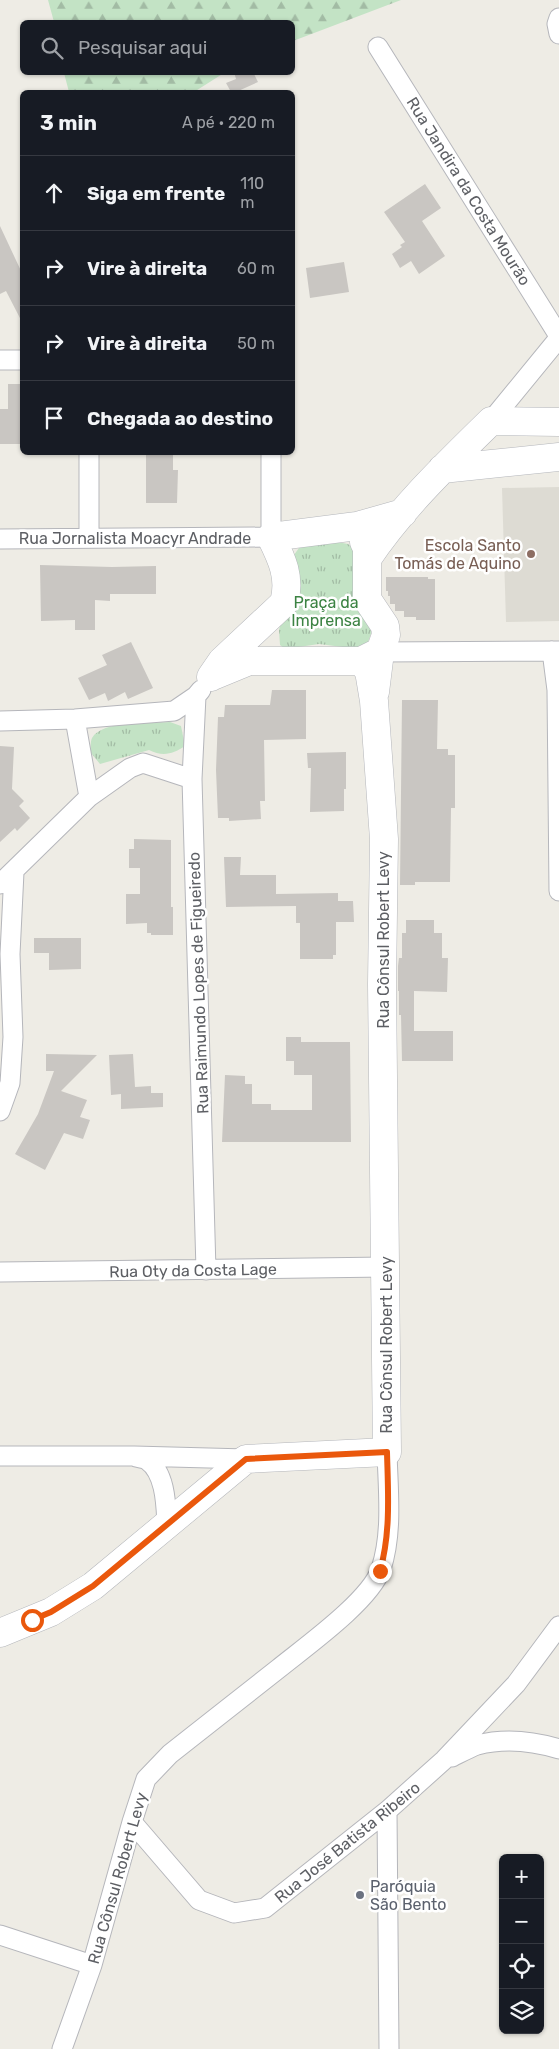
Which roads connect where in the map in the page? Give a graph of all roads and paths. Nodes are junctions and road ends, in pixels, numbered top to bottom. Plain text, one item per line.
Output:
1 (559, 18) edge
2 (559, 34) edge
3 (378, 47) dead end
4 (559, 337) edge
5 (0, 360) edge
6 (20, 360) edge
7 (491, 421) junction
8 (559, 422) edge
9 (89, 455) edge
10 (271, 455) edge
11 (555, 457) edge
12 (442, 469) junction
13 (403, 513) junction
14 (357, 526) junction
15 (89, 538) junction
16 (0, 539) edge
17 (276, 548) junction
18 (367, 559) junction
19 (267, 620) junction
20 (556, 651) edge
21 (371, 656) junction
22 (278, 661) junction
23 (203, 687) junction
24 (75, 719) junction
25 (0, 721) edge
26 (192, 779) junction
27 (88, 797) junction
28 (7, 878) edge
29 (559, 891) edge
30 (0, 1111) edge
31 (386, 1267) junction
32 (206, 1270) junction
33 (0, 1272) edge
34 (387, 1452) junction
35 (0, 1456) edge
36 (134, 1456) junction
37 (246, 1459) junction
38 (167, 1525) junction
39 (559, 1626) edge
40 (6, 1629) edge
41 (559, 1749) edge
42 (444, 1760) junction
43 (388, 1810) junction
44 (132, 1822) junction
45 (0, 1935) edge
46 (92, 1965) junction
47 (62, 2049) edge
48 (389, 2049) edge

1 - 2 street
3 - 4 street, Rua Jandira da Costa Mourão
4 - 7 street
5 - 6 street
7 - 8 street
7 - 11 street
7 - 12 street
9 - 15 street
10 - 17 street
11 - 12 street
12 - 13 street
13 - 14 street
13 - 18 street
14 - 17 street
14 - 18 street
15 - 16 street, Rua Jornalista Moacyr Andrade
15 - 17 street, Rua Jornalista Moacyr Andrade
17 - 19 street
18 - 21 street
19 - 22 street
19 - 23 street
20 - 21 street
20 - 29 street
21 - 22 street
21 - 31 street, Rua Cônsul Robert Levy
22 - 23 street
23 - 24 street
23 - 26 street, Rua Raimundo Lopes de Figueiredo
24 - 25 street
24 - 27 street
26 - 27 street
26 - 32 street, Rua Raimundo Lopes de Figueiredo
27 - 28 street
28 - 30 street
31 - 32 street, Rua Oty da Costa Lage
31 - 34 street, Rua Cônsul Robert Levy
32 - 33 street, Rua Oty da Costa Lage
34 - 37 street
34 - 44 street, Rua Cônsul Robert Levy
35 - 36 street
36 - 37 street
36 - 38 street
37 - 38 street
38 - 40 street
39 - 42 street, Rua José Batista Ribeiro
41 - 42 street, Rua José Batista Ribeiro
42 - 43 street, Rua José Batista Ribeiro
43 - 44 street, Rua José Batista Ribeiro
43 - 48 street
44 - 46 street, Rua Cônsul Robert Levy
45 - 46 street
46 - 47 street, Rua Cônsul Robert Levy

